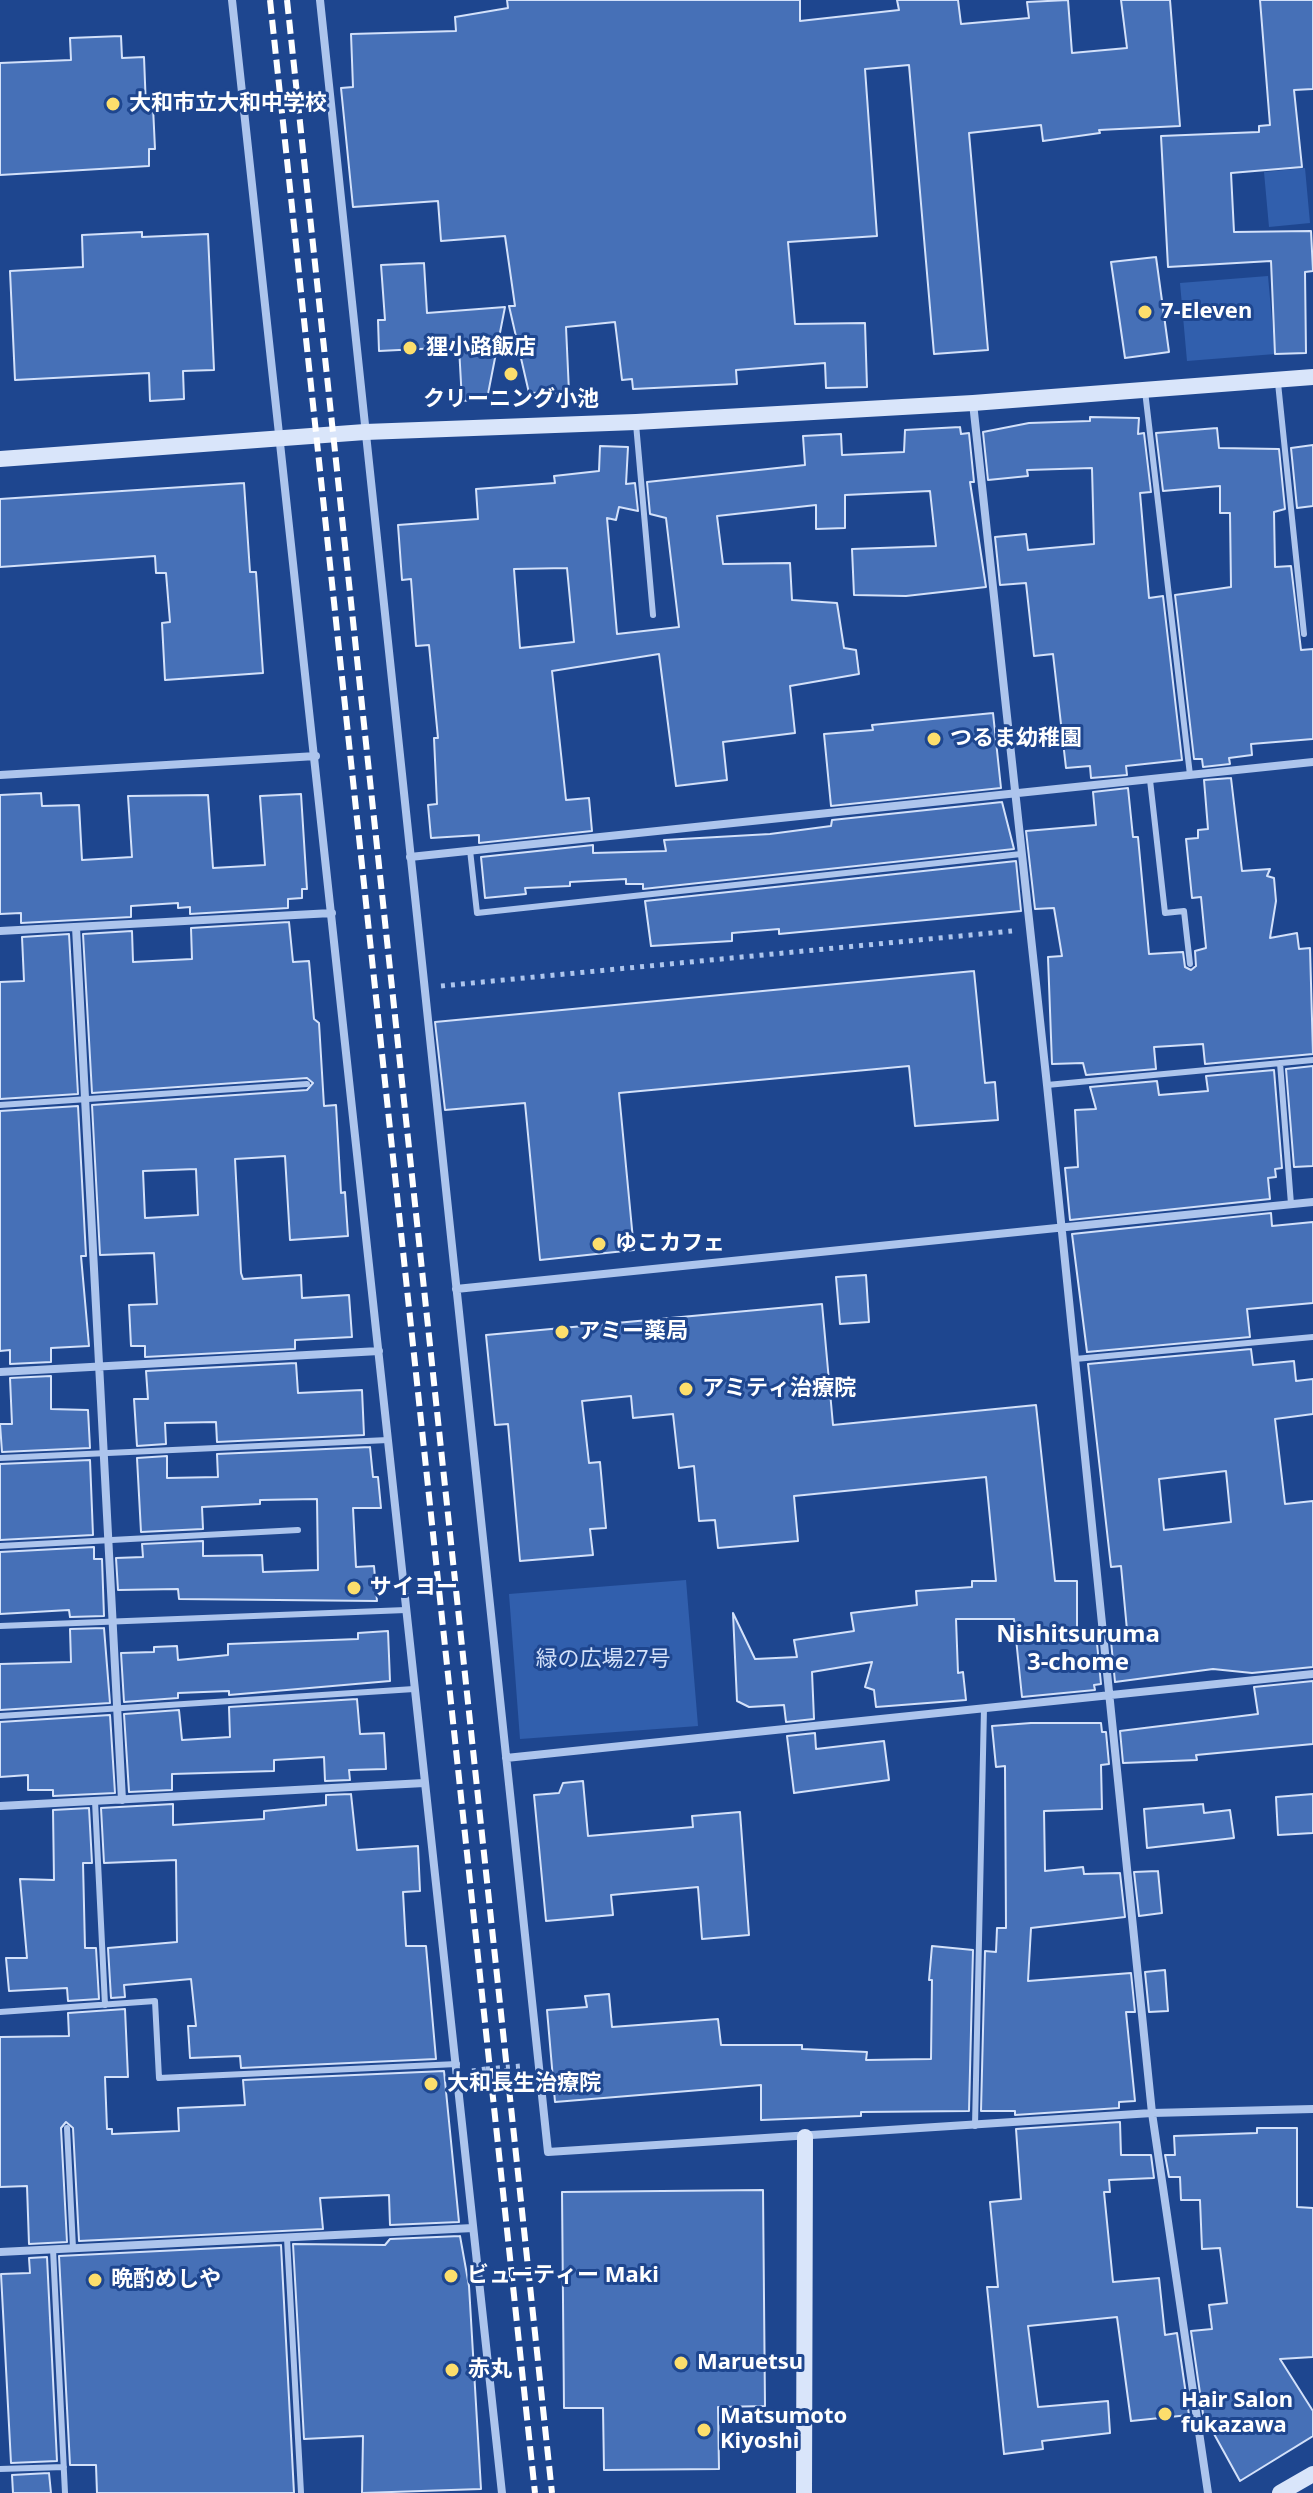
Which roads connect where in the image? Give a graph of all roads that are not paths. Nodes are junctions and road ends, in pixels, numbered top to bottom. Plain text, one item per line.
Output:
1 (232, 0) edge
2 (320, 0) edge
3 (1313, 377) edge
4 (1277, 379) junction
5 (1145, 391) junction
6 (973, 403) junction
7 (636, 422) junction
8 (365, 432) junction
9 (280, 439) junction
10 (0, 459) edge
11 (653, 615) dead end
12 (1304, 634) dead end
13 (316, 756) junction
14 (1313, 762) edge
15 (0, 775) edge
16 (1190, 775) junction
17 (1150, 780) junction
18 (1014, 793) junction
19 (470, 850) junction
20 (1021, 854) junction
21 (410, 857) junction
22 (332, 913) junction
23 (76, 927) junction
24 (0, 931) edge
25 (1190, 964) dead end
26 (1313, 1060) edge
27 (1280, 1063) junction
28 (307, 1084) dead end
29 (1047, 1085) junction
30 (85, 1099) junction
31 (0, 1105) edge
32 (1313, 1202) edge
33 (1291, 1204) junction
34 (1060, 1228) junction
35 (456, 1289) junction
36 (1313, 1337) edge
37 (379, 1351) junction
38 (1075, 1359) junction
39 (99, 1367) junction
40 (0, 1372) edge
41 (388, 1440) junction
42 (104, 1454) junction
43 (0, 1458) edge
44 (298, 1530) dead end
45 (108, 1540) junction
46 (0, 1546) edge
47 (406, 1610) junction
48 (112, 1620) junction
49 (0, 1626) edge
50 (1313, 1674) edge
51 (414, 1689) junction
52 (1110, 1696) junction
53 (984, 1708) junction
54 (117, 1710) junction
55 (0, 1716) edge
56 (506, 1758) junction
57 (424, 1783) junction
58 (122, 1800) junction
59 (95, 1801) junction
60 (0, 1806) edge
61 (105, 2005) junction
62 (0, 2012) edge
63 (457, 2064) junction
64 (1313, 2109) edge
65 (1152, 2113) junction
66 (975, 2126) junction
67 (67, 2128) dead end
68 (805, 2137) junction
69 (473, 2228) junction
70 (287, 2238) junction
71 (73, 2248) junction
72 (53, 2249) junction
73 (0, 2252) edge
74 (64, 2467) junction
75 (0, 2469) edge
76 (1313, 2474) edge
77 (65, 2493) edge
78 (301, 2493) edge
79 (502, 2493) edge
80 (804, 2493) edge
81 (1208, 2493) edge
82 (1280, 2493) edge

1 - 9 street
2 - 8 street
3 - 4 street
4 - 5 street
4 - 12 lane
5 - 6 street
5 - 16 lane
6 - 7 street
6 - 18 street
7 - 8 street
7 - 11 lane
8 - 9 street
8 - 21 street
9 - 10 street
9 - 13 street
13 - 15 street
13 - 22 street
14 - 16 street
16 - 17 street
17 - 18 street
17 - 25 lane
18 - 19 street
18 - 20 street
19 - 20 lane
19 - 21 street
20 - 29 street
21 - 35 street
22 - 23 street
22 - 37 street
23 - 24 street
23 - 30 street
26 - 27 lane
27 - 29 lane
27 - 33 lane
28 - 30 lane
29 - 34 street
30 - 31 lane
30 - 39 street
32 - 33 street
33 - 34 street
34 - 35 street
34 - 38 street
35 - 56 street
36 - 38 lane
37 - 39 street
37 - 41 street
38 - 52 street
39 - 40 street
39 - 42 street
41 - 42 lane
41 - 47 street
42 - 43 lane
42 - 45 street
44 - 45 lane
45 - 46 lane
45 - 48 street
47 - 48 lane
47 - 51 street
48 - 49 lane
48 - 54 street
50 - 52 street
51 - 54 lane
51 - 57 street
52 - 53 street
52 - 65 street
53 - 56 street
53 - 66 lane
54 - 55 lane
54 - 58 street
56 - 68 street
57 - 58 street
57 - 63 street
58 - 59 street
59 - 60 street
59 - 61 lane
61 - 62 lane
61 - 63 lane
63 - 69 street
64 - 65 street
65 - 66 street
65 - 81 street
66 - 68 street
67 - 71 lane
68 - 80 street
69 - 70 street
69 - 79 street
70 - 71 street
70 - 78 lane
71 - 72 street
72 - 73 street
72 - 74 lane
74 - 75 lane
74 - 77 lane
76 - 82 street

